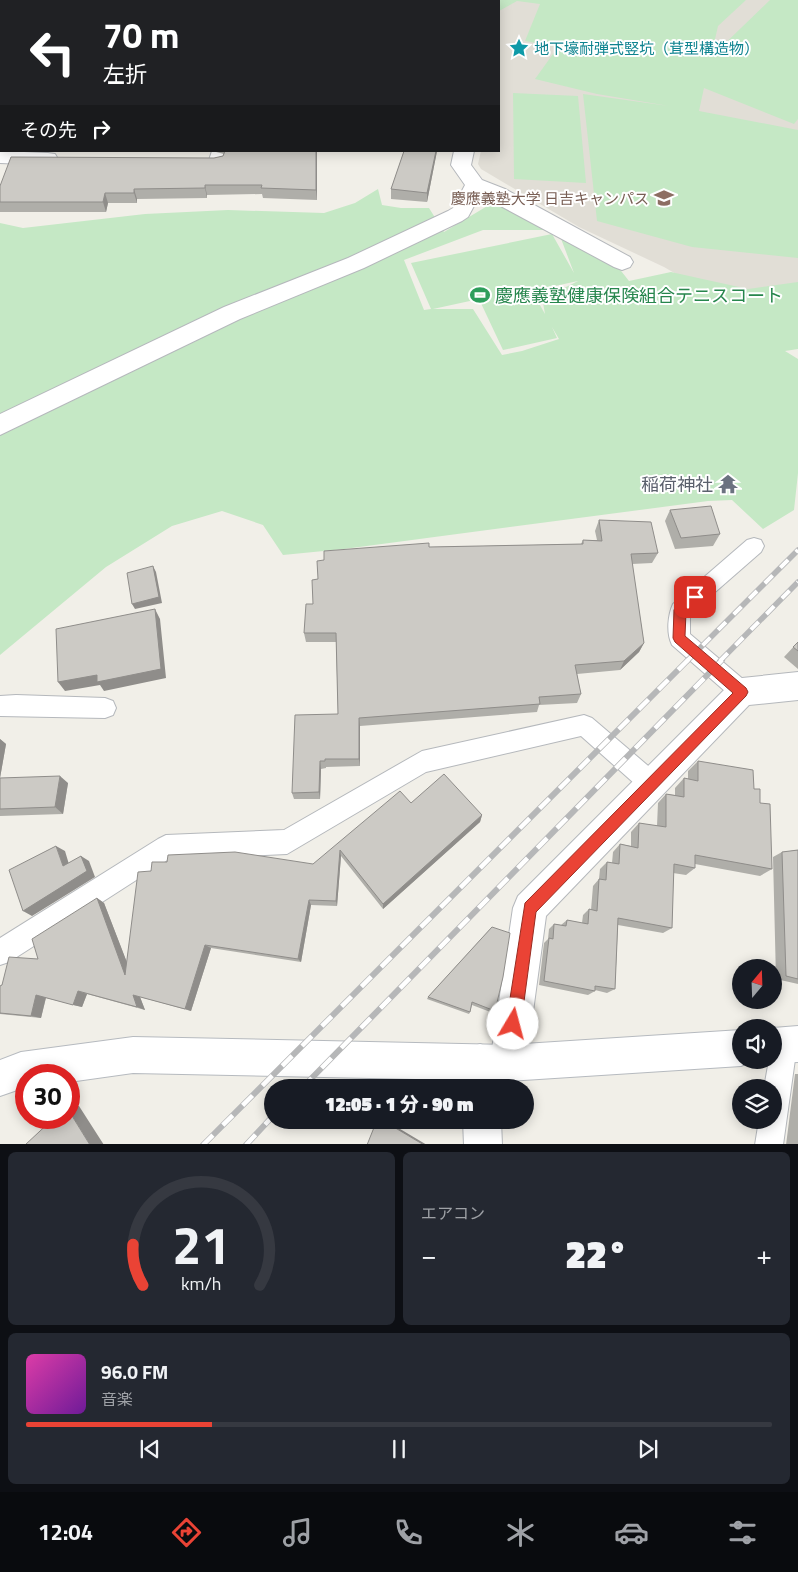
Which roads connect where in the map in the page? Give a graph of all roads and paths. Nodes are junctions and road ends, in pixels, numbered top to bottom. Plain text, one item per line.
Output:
1 (464, 152) edge
2 (0, 157) edge
3 (66, 159) edge
4 (475, 185) junction
5 (622, 262) dead end
6 (0, 424) edge
7 (754, 546) dead end
8 (798, 686) edge
9 (742, 692) junction
10 (0, 706) edge
11 (105, 708) dead end
12 (652, 784) junction
13 (0, 953) edge
14 (785, 1045) edge
15 (732, 1049) edge
16 (489, 1071) edge
17 (0, 1078) edge
18 (780, 1079) edge
19 (482, 1129) edge
20 (772, 1129) edge
21 (483, 1144) edge
22 (769, 1144) edge

1 - 4 street
2 - 3 street
4 - 5 street
4 - 6 street
7 - 9 lane
8 - 9 street
9 - 12 street
10 - 11 lane
12 - 13 lane
12 - 16 street
14 - 18 lane
15 - 16 street
16 - 17 street
19 - 21 street
20 - 22 lane

